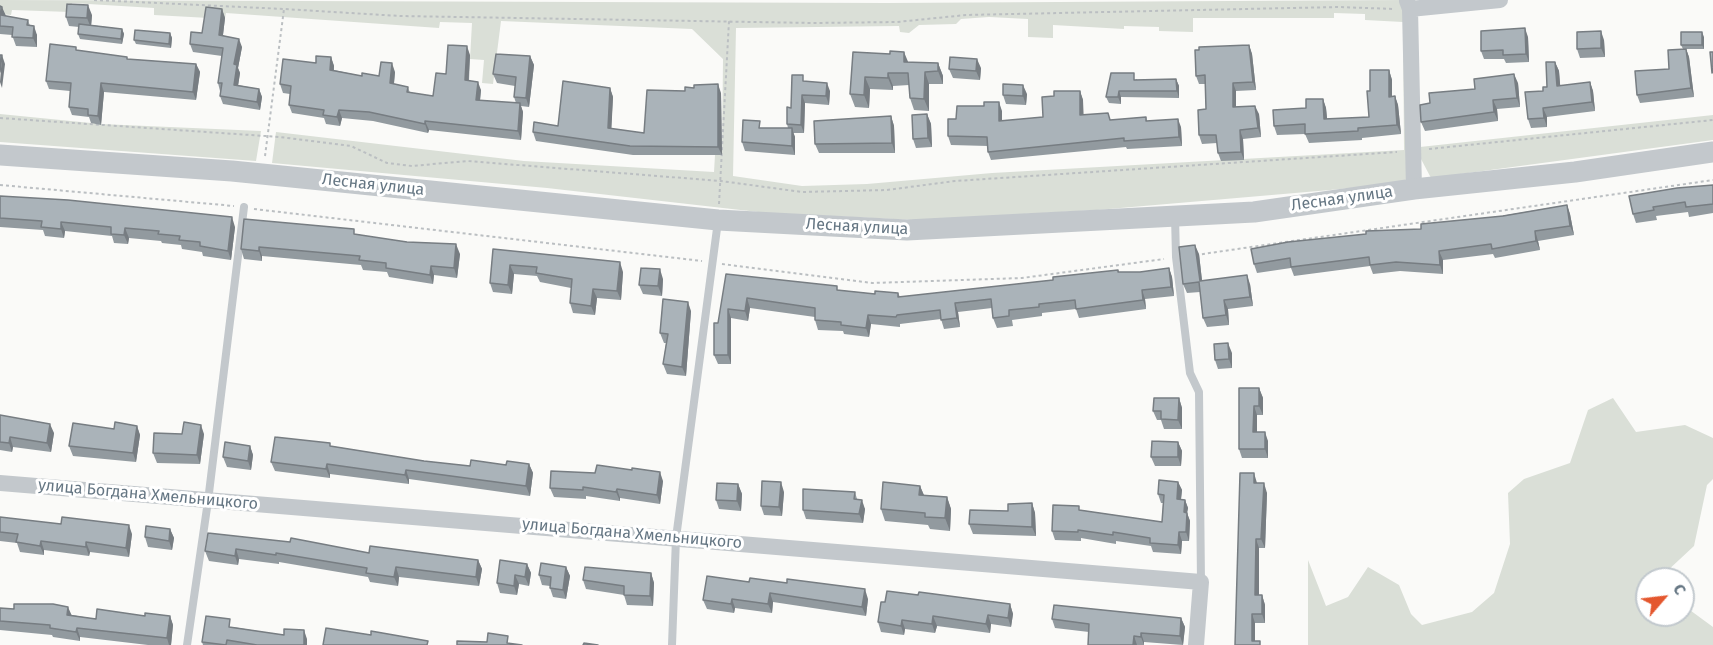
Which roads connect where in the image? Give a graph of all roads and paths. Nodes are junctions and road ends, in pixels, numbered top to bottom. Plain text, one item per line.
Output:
1 (94, 0) edge
2 (1500, 0) edge
3 (1408, 5) edge
4 (284, 9) junction
5 (729, 21) junction
6 (0, 118) edge
7 (1713, 120) edge
8 (267, 136) junction
9 (1413, 151) junction
10 (1713, 152) edge
11 (0, 155) edge
12 (263, 174) junction
13 (721, 181) junction
14 (0, 185) edge
15 (1414, 189) junction
16 (244, 207) joint
17 (1175, 216) junction
18 (718, 220) junction
19 (0, 483) edge
20 (208, 501) junction
21 (676, 538) junction
22 (1201, 582) junction
23 (187, 645) edge
24 (672, 645) edge
25 (1196, 645) edge

1 - 4 path
2 - 3 street
3 - 5 path
3 - 9 street
4 - 5 path
4 - 8 path
5 - 13 path
6 - 8 path
7 - 9 path
8 - 12 path
8 - 13 path
9 - 13 path
9 - 15 street
10 - 15 street, Лесная улица
11 - 12 street, Лесная улица
12 - 18 street, Лесная улица
13 - 18 path
14 - 16 path
15 - 17 street, Лесная улица
16 - 20 lane
17 - 18 street, Лесная улица
17 - 22 lane
18 - 21 lane
19 - 20 street, улица Богдана Хмельницкого
20 - 21 street, улица Богдана Хмельницкого
20 - 23 lane
21 - 22 street, улица Богдана Хмельницкого
21 - 24 lane
22 - 25 street

